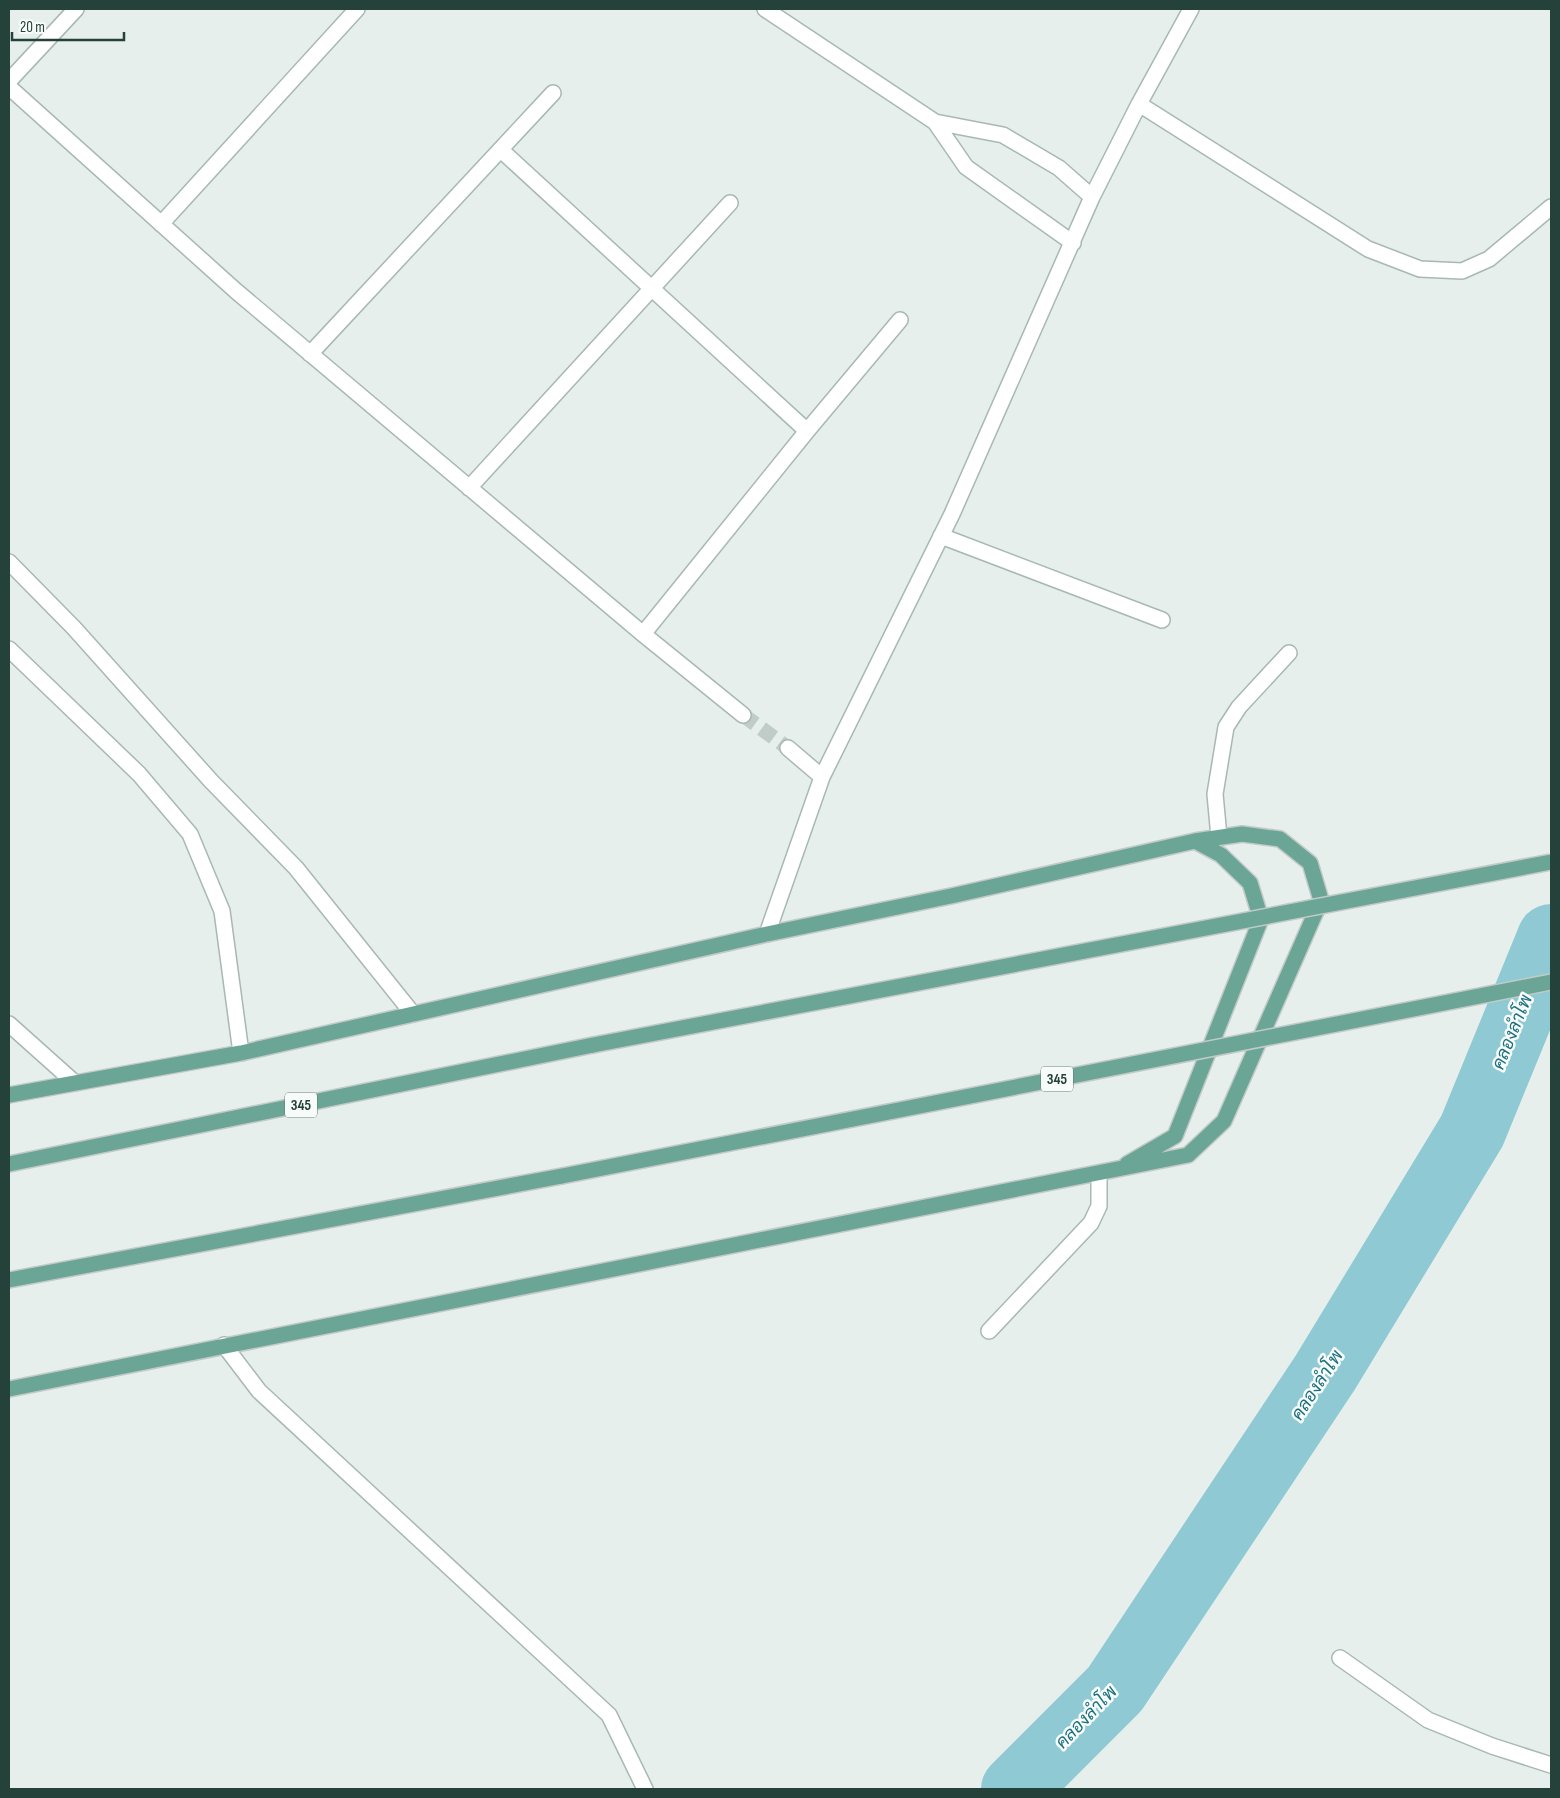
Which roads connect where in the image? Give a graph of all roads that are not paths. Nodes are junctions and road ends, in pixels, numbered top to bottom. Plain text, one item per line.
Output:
1 (76, 9) edge
2 (357, 9) edge
3 (765, 9) edge
4 (1191, 9) edge
5 (9, 81) edge
6 (9, 87) edge
7 (553, 93) dead end
8 (1139, 104) junction
9 (935, 122) junction
10 (501, 150) junction
11 (1092, 197) junction
12 (730, 203) dead end
13 (1551, 207) edge
14 (161, 224) junction
15 (1073, 243) junction
16 (652, 287) junction
17 (900, 320) dead end
18 (310, 354) junction
19 (807, 431) junction
20 (470, 488) junction
21 (941, 536) junction
22 (9, 562) edge
23 (1162, 620) dead end
24 (643, 634) junction
25 (9, 649) edge
26 (1289, 653) dead end
27 (743, 715) tunnel mouth
28 (788, 748) tunnel mouth
29 (822, 777) junction
30 (1219, 837) junction
31 (1195, 841) junction
32 (1551, 862) edge
33 (767, 934) junction
34 (1551, 982) edge
35 (413, 1014) junction
36 (9, 1024) edge
37 (241, 1054) junction
38 (75, 1083) junction
39 (9, 1095) edge
40 (9, 1164) edge
41 (1118, 1170) junction
42 (1099, 1174) junction
43 (9, 1280) edge
44 (989, 1331) dead end
45 (224, 1345) junction
46 (9, 1389) edge
47 (1340, 1658) dead end
48 (1551, 1765) edge
49 (645, 1789) edge

1 - 5 street
2 - 14 street
3 - 9 street
4 - 8 street
6 - 14 street
7 - 10 street
8 - 11 street
8 - 13 street
9 - 11 street
9 - 15 street
10 - 16 street
10 - 18 street
11 - 15 street
12 - 16 street
14 - 18 street
15 - 21 street
16 - 19 street
16 - 20 street
17 - 19 street
18 - 20 street
19 - 24 street
20 - 24 street
21 - 23 street
21 - 29 street
22 - 35 street
24 - 27 street
25 - 37 street
26 - 30 street
28 - 29 street
29 - 33 street
30 - 31 main road
30 - 41 main road
31 - 33 main road
31 - 41 main road
32 - 40 main road, 345, bridge
33 - 35 main road
34 - 43 main road, 345, bridge
35 - 37 main road
36 - 38 street
37 - 38 main road
38 - 39 main road
41 - 42 main road
42 - 44 street
42 - 45 main road
45 - 46 main road
45 - 49 street
47 - 48 street

